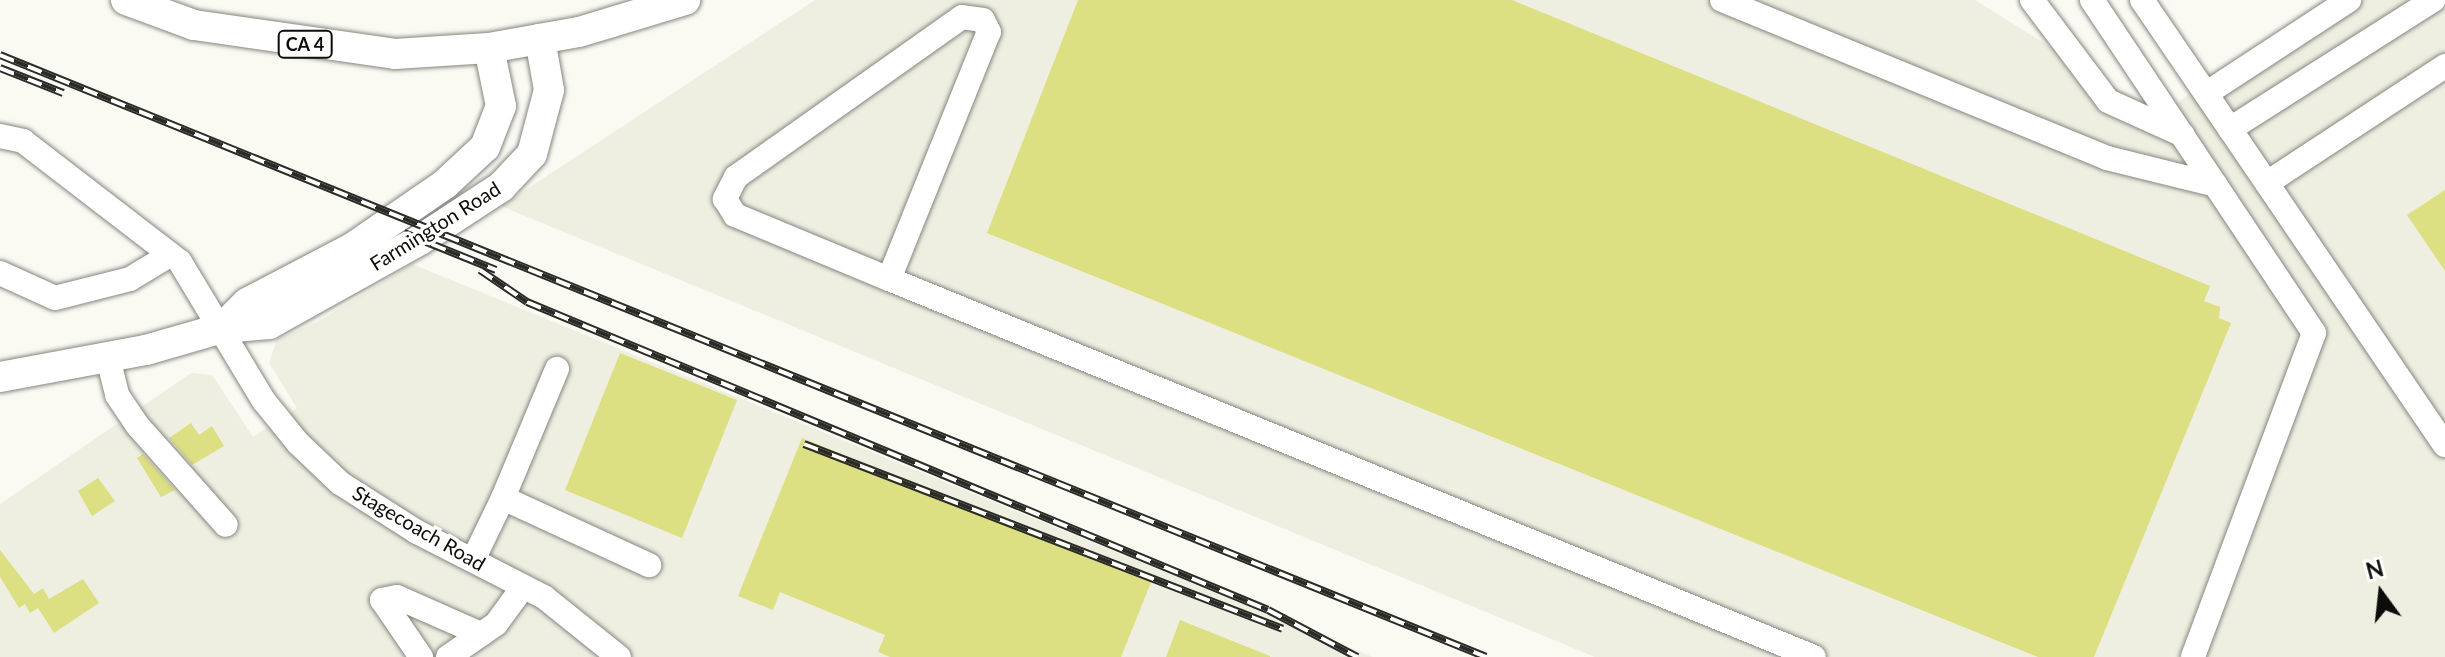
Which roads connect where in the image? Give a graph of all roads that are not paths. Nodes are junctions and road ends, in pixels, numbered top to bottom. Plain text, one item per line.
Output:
1 (126, 0) edge
2 (685, 0) edge
3 (1722, 0) edge
4 (2032, 0) edge
5 (2092, 0) edge
6 (2142, 0) edge
7 (2349, 0) edge
8 (2433, 0) edge
9 (540, 39) junction
10 (489, 48) junction
11 (2445, 66) edge
12 (2207, 93) junction
13 (2230, 129) junction
14 (2183, 135) junction
15 (0, 136) edge
16 (2267, 183) junction
17 (2216, 185) junction
18 (168, 256) junction
19 (0, 273) edge
20 (889, 279) junction
21 (222, 328) junction
22 (108, 358) junction
23 (557, 369) dead end
24 (0, 377) edge
25 (2445, 445) edge
26 (503, 498) junction
27 (226, 525) dead end
28 (473, 560) junction
29 (649, 565) dead end
30 (523, 587) junction
31 (481, 634) junction
32 (421, 657) edge
33 (448, 657) edge
34 (619, 657) edge
35 (1814, 657) edge
36 (2193, 657) edge

1 - 10 main road, CA 4
2 - 9 main road, CA 4
3 - 17 street
4 - 14 street
5 - 14 street
6 - 12 street
7 - 12 street
8 - 13 street
9 - 10 main road, CA 4
9 - 21 main road, Farmington Road
10 - 21 main road, Farmington Road
11 - 16 street
12 - 13 street
13 - 16 street
14 - 17 street
15 - 18 street, Stagecoach Road
16 - 25 street
17 - 36 street
18 - 19 street
18 - 21 street, Stagecoach Road
20 - 20 street
20 - 35 street
21 - 22 main road, Farmington Road
21 - 28 street, Stagecoach Road
22 - 24 main road, Farmington Road
22 - 27 street
23 - 26 street
26 - 28 street
26 - 29 street
28 - 30 street, Stagecoach Road
30 - 31 street
30 - 34 street, Stagecoach Road
31 - 32 street
31 - 33 street

